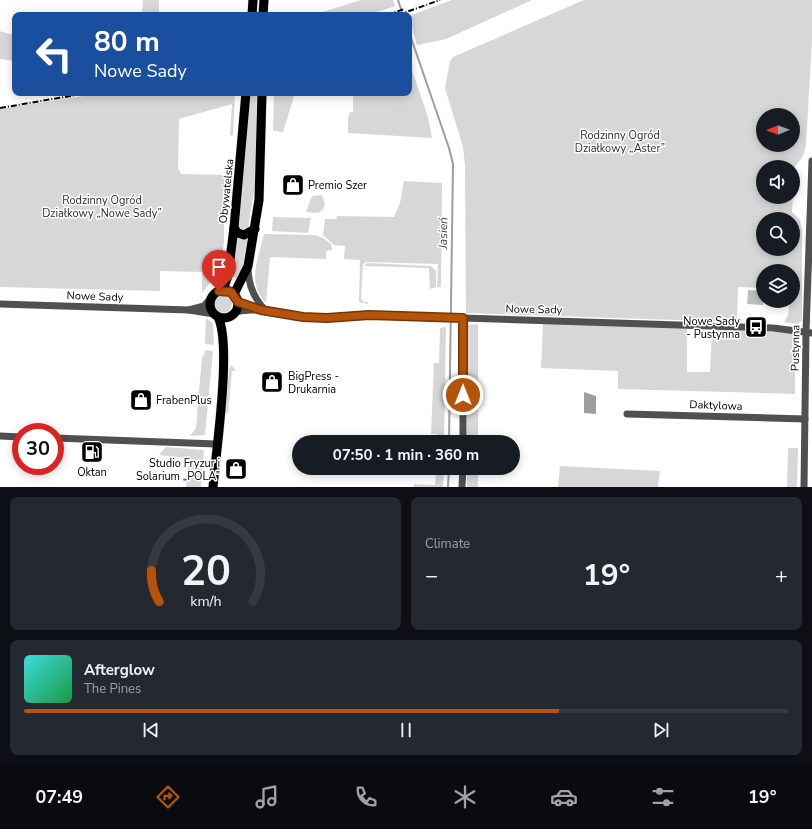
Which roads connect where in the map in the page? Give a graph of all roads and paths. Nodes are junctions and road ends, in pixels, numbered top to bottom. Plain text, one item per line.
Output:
1 (253, 0) edge
2 (264, 0) edge
3 (252, 12) edge
4 (263, 12) edge
5 (246, 96) edge
6 (262, 96) edge
7 (812, 161) edge
8 (234, 228) junction
9 (255, 229) junction
10 (248, 266) junction
11 (223, 290) junction
12 (236, 298) junction
13 (210, 299) junction
14 (0, 304) edge
15 (189, 310) junction
16 (264, 310) junction
17 (233, 314) junction
18 (216, 316) junction
19 (461, 318) junction
20 (809, 332) edge
21 (224, 351) junction
22 (627, 414) dead end
23 (805, 419) junction
24 (463, 435) edge
25 (0, 436) edge
26 (12, 437) edge
27 (64, 438) edge
28 (216, 444) junction
29 (463, 475) edge
30 (213, 487) edge
31 (462, 487) edge
32 (804, 487) edge

1 - 3 main road
2 - 4 main road
5 - 8 main road, Obywatelska
6 - 9 main road
7 - 20 street, Pustynna
8 - 9 main road
8 - 11 main road, Obywatelska
9 - 10 main road
10 - 12 main road
10 - 16 street
11 - 12 main road
11 - 13 main road
12 - 16 street, Nowe Sady
12 - 17 main road
13 - 15 street, Nowe Sady
13 - 18 main road
14 - 15 street, Nowe Sady
15 - 18 street, Nowe Sady
16 - 17 street, Nowe Sady
16 - 19 street, Nowe Sady
17 - 18 main road
17 - 21 main road
18 - 21 main road
19 - 20 street, Nowe Sady
19 - 24 street
20 - 23 street, Pustynna
21 - 28 main road
22 - 23 street, Daktylowa
23 - 32 street, Pustynna
25 - 26 street
27 - 28 street
28 - 30 main road
29 - 31 street

